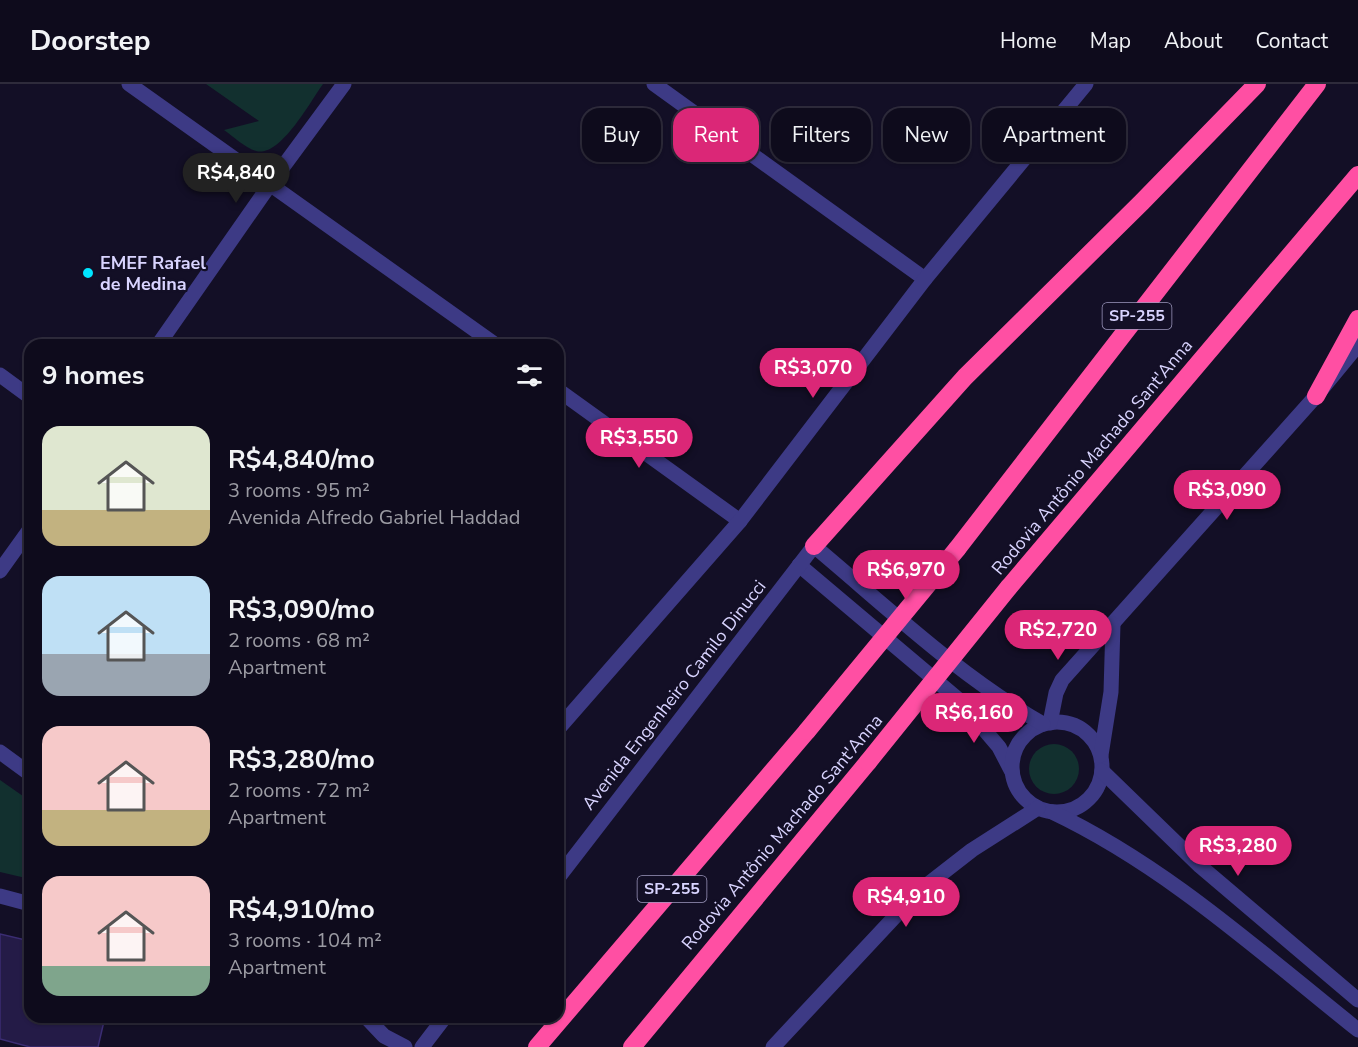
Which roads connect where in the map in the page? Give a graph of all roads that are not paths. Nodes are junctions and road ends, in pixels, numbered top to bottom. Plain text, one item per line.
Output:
1 (129, 84) edge
2 (344, 84) edge
3 (654, 84) edge
4 (1086, 84) edge
5 (1257, 84) edge
6 (1317, 84) edge
7 (1358, 174) edge
8 (271, 183) junction
9 (925, 279) junction
10 (1358, 319) edge
11 (162, 339) edge
12 (488, 339) edge
13 (1358, 345) edge
14 (0, 375) edge
15 (24, 393) edge
16 (564, 394) edge
17 (1317, 396) junction
18 (740, 521) junction
19 (24, 537) edge
20 (814, 546) junction
21 (799, 565) junction
22 (0, 571) edge
23 (1113, 624) junction
24 (564, 722) edge
25 (1046, 724) junction
26 (0, 752) edge
27 (1101, 763) junction
28 (24, 770) edge
29 (1012, 772) junction
30 (1045, 810) junction
31 (564, 870) edge
32 (0, 896) edge
33 (24, 902) edge
34 (1358, 1000) edge
35 (564, 1015) edge
36 (372, 1023) edge
37 (440, 1023) edge
38 (558, 1023) edge
39 (1358, 1030) edge
40 (405, 1047) edge
41 (422, 1047) edge
42 (537, 1047) edge
43 (632, 1047) edge
44 (773, 1047) edge

1 - 8 street
2 - 8 street
3 - 9 street
4 - 9 street
5 - 20 highway
6 - 35 highway, SP-255, bridge
7 - 43 highway, Rodovia Antônio Machado Sant'Anna, bridge
8 - 11 street
8 - 12 street
9 - 18 street
10 - 17 highway
13 - 17 street
14 - 15 street
16 - 18 street
17 - 23 street
18 - 24 street
19 - 22 street
20 - 21 street, Avenida Engenheiro Camilo Dinucci
20 - 25 street
21 - 29 street
21 - 31 street, Avenida Engenheiro Camilo Dinucci
23 - 25 street
23 - 27 street
25 - 27 street
25 - 29 street
26 - 28 street
27 - 30 street
27 - 34 street
29 - 30 street
30 - 39 street
30 - 44 street
32 - 33 street
36 - 40 street
37 - 41 street
38 - 42 highway, SP-255, bridge

